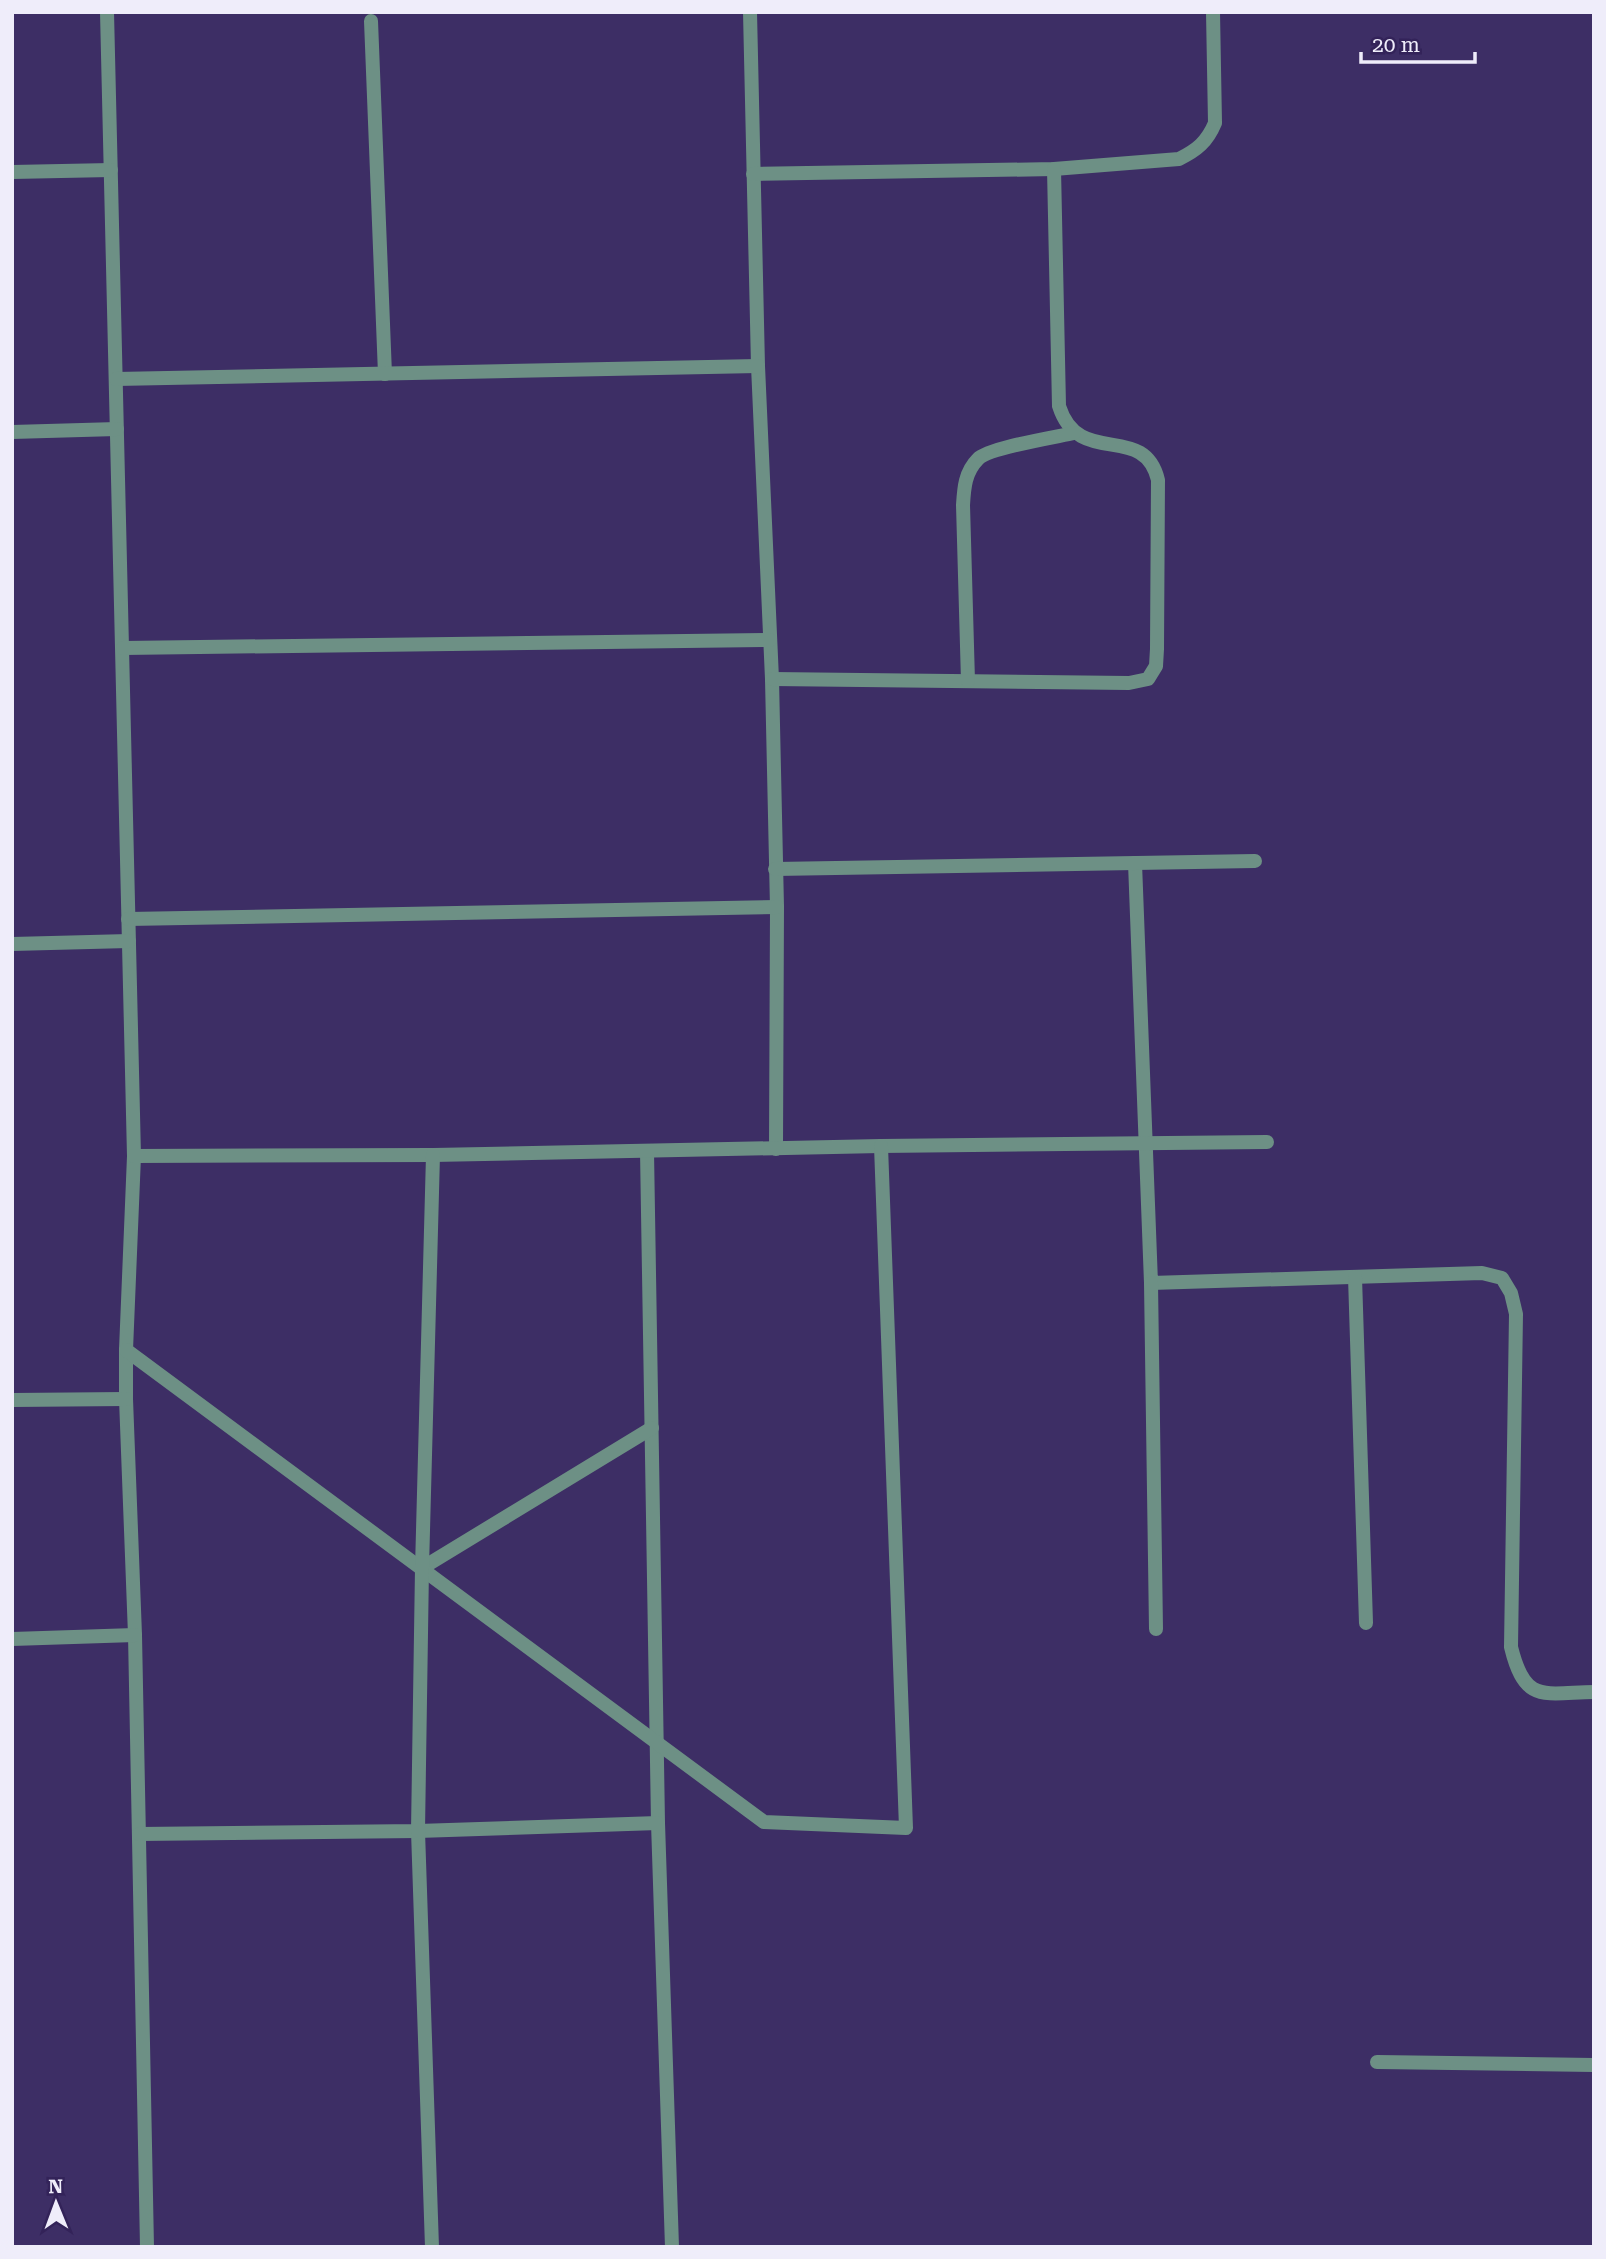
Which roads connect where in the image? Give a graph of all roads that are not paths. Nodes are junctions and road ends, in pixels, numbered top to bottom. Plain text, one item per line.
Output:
1 (107, 12) edge
2 (750, 12) edge
3 (1213, 12) edge
4 (370, 21) dead end
5 (1054, 169) junction
6 (111, 170) junction
7 (12, 172) edge
8 (753, 174) junction
9 (758, 366) junction
10 (385, 374) junction
11 (116, 379) junction
12 (117, 429) junction
13 (12, 432) edge
14 (1074, 433) junction
15 (769, 640) junction
16 (122, 648) junction
17 (772, 679) junction
18 (968, 681) junction
19 (1255, 861) dead end
20 (1135, 863) junction
21 (775, 869) junction
22 (777, 907) junction
23 (128, 919) junction
24 (129, 941) junction
25 (12, 943) edge
26 (1267, 1142) dead end
27 (1146, 1145) junction
28 (881, 1146) junction
29 (776, 1149) junction
30 (647, 1151) junction
31 (433, 1155) junction
32 (134, 1156) junction
33 (1355, 1277) junction
34 (1151, 1283) junction
35 (126, 1350) junction
36 (127, 1399) junction
37 (12, 1400) edge
38 (652, 1428) junction
39 (422, 1568) junction
40 (1366, 1623) dead end
41 (1156, 1629) dead end
42 (135, 1635) junction
43 (12, 1639) edge
44 (1594, 1692) edge
45 (659, 1744) junction
46 (658, 1823) junction
47 (418, 1831) junction
48 (139, 1834) junction
49 (1377, 2062) dead end
50 (1594, 2064) edge
51 (147, 2247) edge
52 (432, 2247) edge
53 (672, 2247) edge

1 - 6 street
2 - 8 street
3 - 5 street
4 - 10 street
5 - 8 street
5 - 14 street
6 - 7 street
6 - 11 street
8 - 9 street
9 - 10 street
9 - 15 street
10 - 11 street
11 - 12 street
12 - 13 street
12 - 16 street
14 - 18 street
14 - 18 street
15 - 16 street
15 - 17 street
16 - 23 street
17 - 18 street
17 - 21 street
19 - 20 street
20 - 21 street
20 - 27 street
21 - 22 street
22 - 23 street
22 - 29 street
23 - 24 street
24 - 25 street
24 - 32 street
26 - 27 street
27 - 28 street
27 - 34 street
28 - 29 street
28 - 45 street
29 - 30 street
30 - 31 street
30 - 38 street
31 - 32 street
31 - 39 street
32 - 35 street
33 - 34 street
33 - 40 street
33 - 44 street
34 - 41 street
35 - 36 street
35 - 39 street
36 - 37 street
36 - 42 street
38 - 39 street
38 - 45 street
39 - 45 street
39 - 47 street
42 - 43 street
42 - 48 street
45 - 46 street
46 - 47 street
46 - 53 street
47 - 48 street
47 - 52 street
48 - 51 street
49 - 50 street

